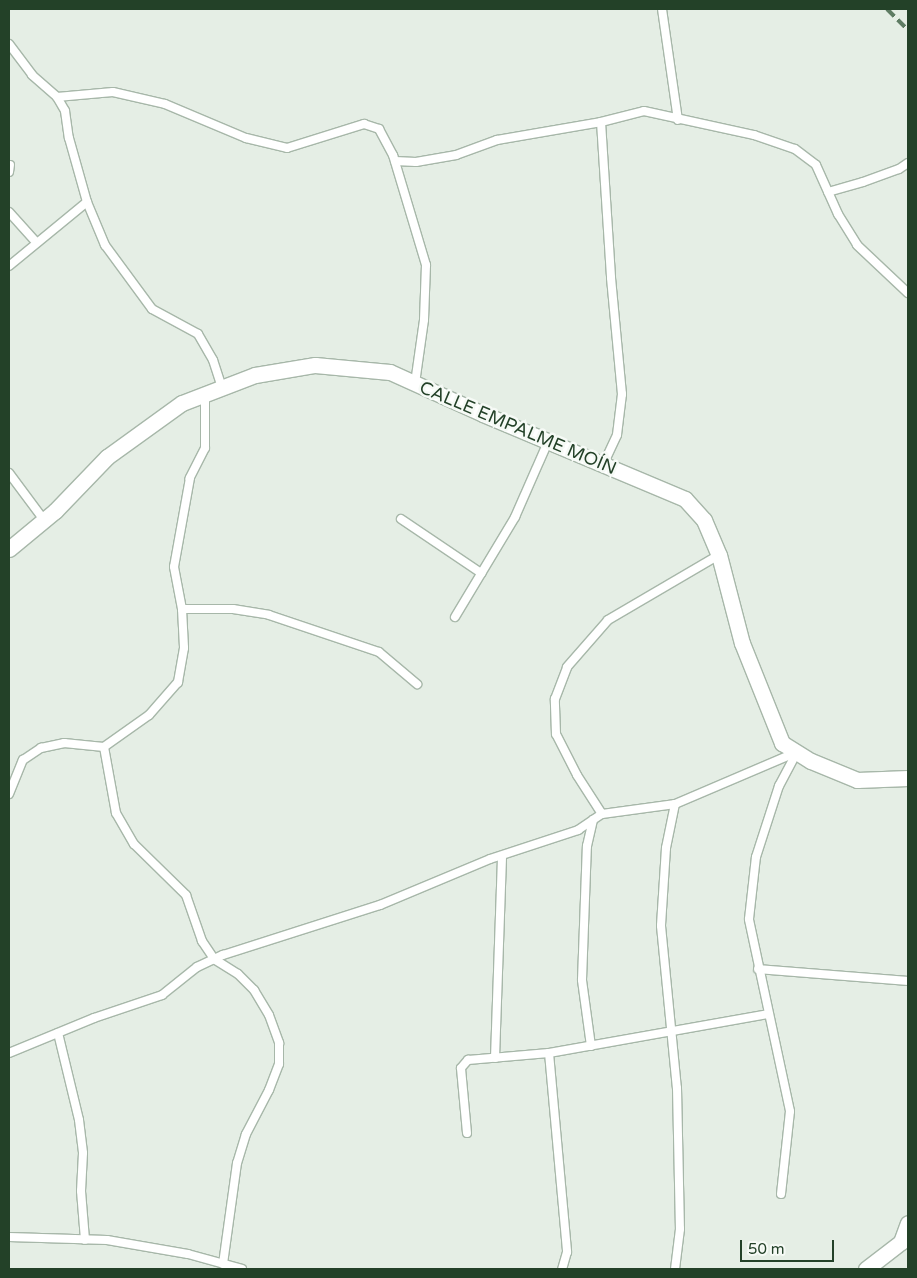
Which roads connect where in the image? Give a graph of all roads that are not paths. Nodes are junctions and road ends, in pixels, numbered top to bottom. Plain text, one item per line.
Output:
1 (662, 9) edge
2 (9, 44) edge
3 (57, 98) junction
4 (678, 120) junction
5 (601, 122) junction
6 (395, 161) junction
7 (908, 163) edge
8 (828, 192) junction
9 (87, 202) junction
10 (9, 212) edge
11 (36, 242) junction
12 (9, 266) edge
13 (908, 292) edge
14 (415, 383) junction
15 (222, 388) junction
16 (205, 394) junction
17 (548, 442) junction
18 (604, 465) junction
19 (9, 473) edge
20 (401, 519) dead end
21 (44, 520) junction
22 (9, 549) edge
23 (719, 555) junction
24 (482, 573) junction
25 (182, 609) junction
26 (455, 617) dead end
27 (417, 684) dead end
28 (104, 747) junction
29 (797, 752) junction
30 (908, 778) edge
31 (9, 794) edge
32 (675, 804) junction
33 (602, 814) junction
34 (593, 820) junction
35 (502, 856) junction
36 (214, 959) junction
37 (758, 969) junction
38 (908, 980) edge
39 (768, 1014) junction
40 (671, 1031) junction
41 (58, 1033) junction
42 (591, 1046) junction
43 (9, 1053) edge
44 (549, 1053) junction
45 (495, 1058) junction
46 (467, 1133) dead end
47 (781, 1194) dead end
48 (908, 1223) edge
49 (9, 1237) edge
50 (85, 1240) junction
51 (222, 1264) junction
52 (242, 1269) edge
53 (562, 1269) edge
54 (675, 1269) edge
55 (866, 1269) edge

1 - 4 lane
2 - 3 lane
3 - 6 lane
3 - 9 lane
4 - 5 lane
4 - 8 lane
5 - 6 lane
5 - 18 lane
6 - 14 lane
7 - 8 lane
8 - 13 lane
9 - 11 lane
9 - 15 lane
10 - 11 lane
11 - 12 lane
14 - 15 street, CALLE EMPALME MOÍN
14 - 17 street, CALLE EMPALME MOÍN
15 - 16 street, CALLE EMPALME MOÍN
16 - 21 street, CALLE EMPALME MOÍN
16 - 25 lane
17 - 18 street, CALLE EMPALME MOÍN
17 - 24 lane
18 - 23 street, CALLE EMPALME MOÍN
19 - 21 lane
20 - 24 lane
21 - 22 street, CALLE EMPALME MOÍN
23 - 29 street, CALLE EMPALME MOÍN
23 - 33 lane
24 - 26 lane
25 - 27 lane
25 - 28 lane
28 - 31 lane
28 - 36 lane
29 - 30 street, CALLE EMPALME MOÍN
29 - 32 lane
29 - 37 lane
32 - 33 lane
32 - 40 lane
33 - 34 lane
34 - 35 lane
34 - 42 lane
35 - 36 lane
35 - 45 lane
36 - 41 lane
36 - 51 lane
37 - 38 lane
37 - 39 lane
39 - 40 lane
39 - 47 lane
40 - 42 lane
40 - 54 lane
41 - 43 lane
41 - 50 lane
42 - 44 lane
44 - 45 lane
44 - 53 lane
45 - 46 lane
48 - 55 street
49 - 50 lane
50 - 51 lane
51 - 52 lane

